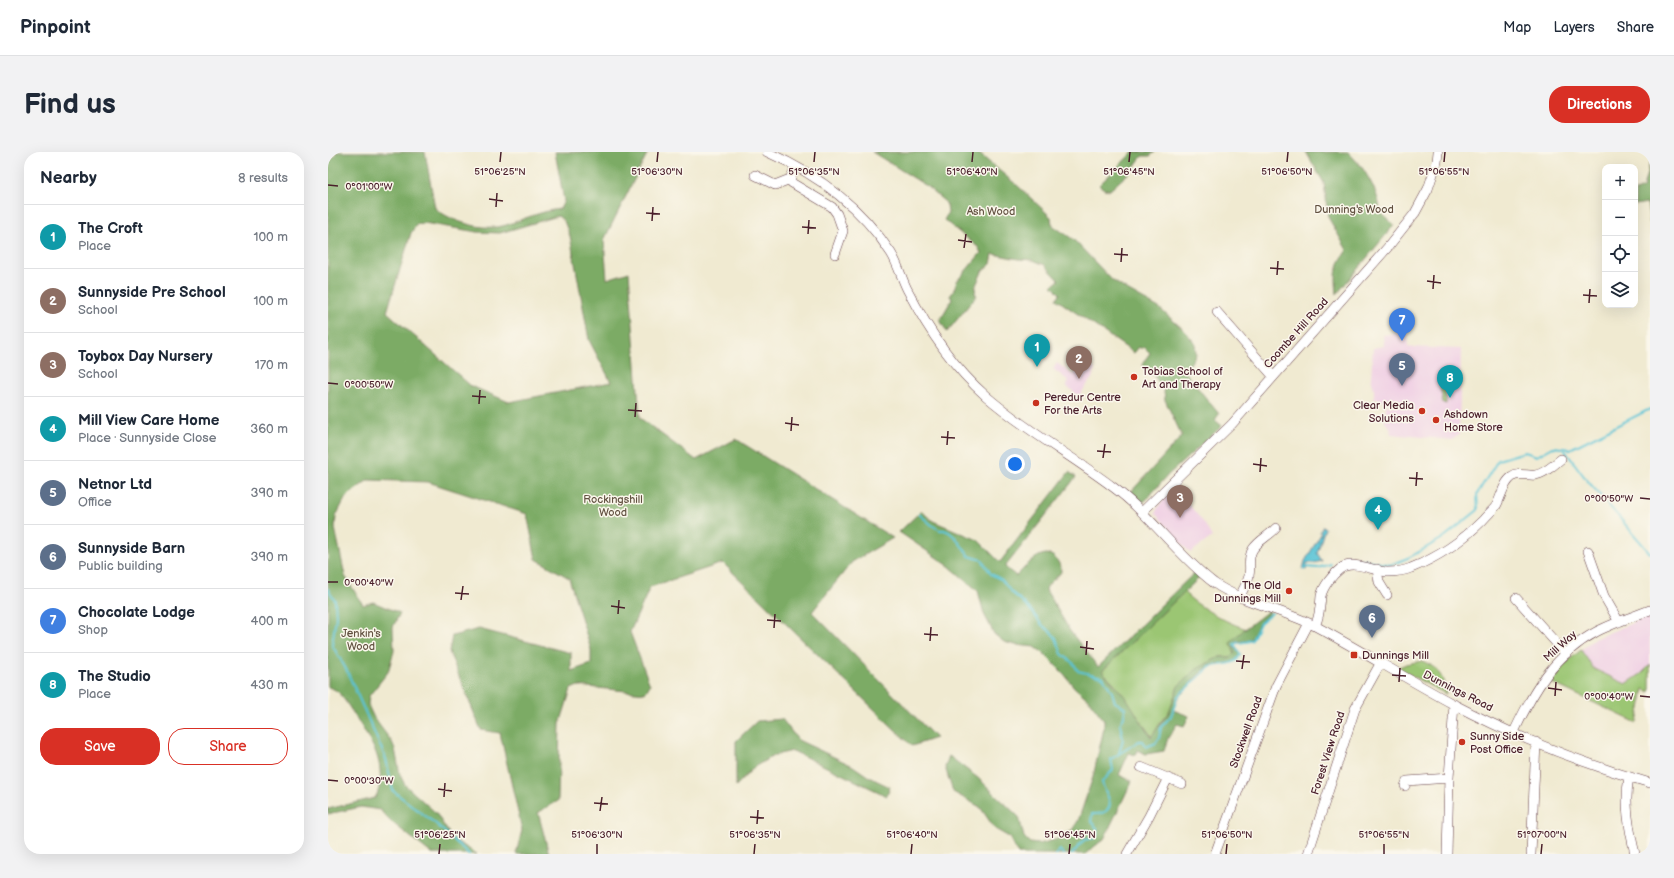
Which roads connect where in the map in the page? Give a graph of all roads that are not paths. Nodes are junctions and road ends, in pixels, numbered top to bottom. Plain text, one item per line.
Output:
1 (767, 152) edge
2 (1438, 152) edge
3 (796, 167) junction
4 (755, 175) dead end
5 (790, 179) junction
6 (834, 254) dead end
7 (1217, 312) dead end
8 (1273, 376) junction
9 (1561, 459) dead end
10 (1143, 511) junction
11 (1276, 528) dead end
12 (1588, 552) dead end
13 (1377, 570) junction
14 (1387, 595) dead end
15 (1240, 596) junction
16 (1516, 598) dead end
17 (1650, 610) edge
18 (1619, 622) junction
19 (1312, 624) junction
20 (1566, 654) junction
21 (1380, 664) junction
22 (1454, 704) junction
23 (1514, 732) junction
24 (1536, 742) junction
25 (1141, 767) dead end
26 (1628, 777) junction
27 (1168, 778) junction
28 (1449, 778) junction
29 (1406, 780) dead end
30 (1650, 783) edge
31 (1182, 784) dead end
32 (1127, 854) edge
33 (1215, 854) edge
34 (1308, 854) edge
35 (1447, 854) edge
36 (1531, 854) edge
37 (1635, 854) edge

1 - 3 street, Dunnings Road
2 - 8 street, Coombe Hill Road
3 - 5 street
3 - 10 street, Dunnings Road
4 - 5 street
5 - 6 street
7 - 8 street
8 - 10 street, Coombe Hill Road
9 - 13 street, Stockwell Road
10 - 15 street, Dunnings Road
11 - 15 street
12 - 18 street
13 - 14 street
13 - 19 street, Stockwell Road
15 - 19 street, Dunnings Road
16 - 20 street
17 - 18 street, Mill Way
18 - 20 street, Mill Way
19 - 21 street, Dunnings Road
19 - 33 street, Stockwell Road
20 - 23 street, Mill Way
21 - 22 street, Dunnings Road
21 - 34 street, Forest View Road
22 - 23 street, Dunnings Road
22 - 28 street
23 - 24 street, Dunnings Road
24 - 26 street, Dunnings Road
24 - 36 street
25 - 27 street
26 - 30 street, Dunnings Road
26 - 37 street
27 - 31 street
27 - 32 street
28 - 29 street
28 - 35 street

